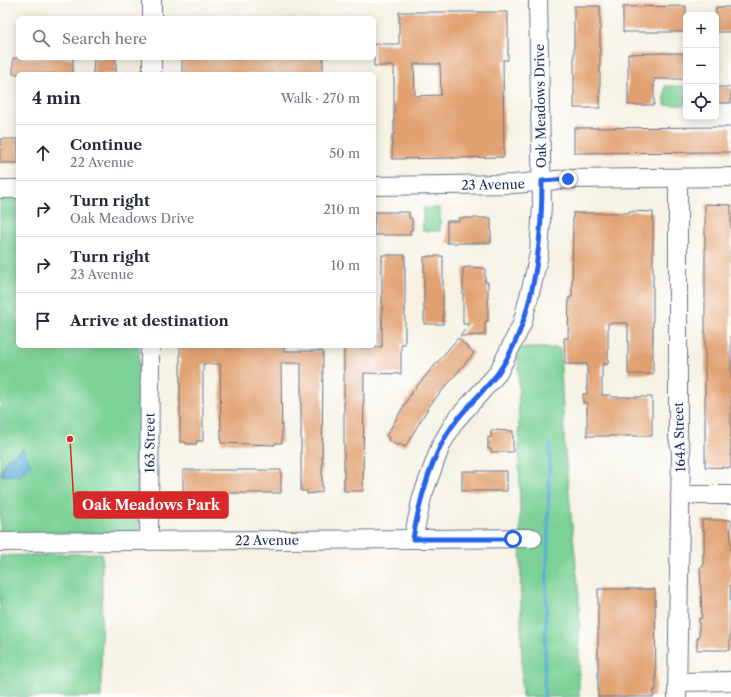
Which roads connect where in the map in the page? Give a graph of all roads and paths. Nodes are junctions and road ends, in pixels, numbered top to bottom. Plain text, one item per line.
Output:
1 (152, 0) edge
2 (538, 0) edge
3 (152, 16) edge
4 (152, 60) edge
5 (152, 72) edge
6 (731, 177) edge
7 (678, 178) junction
8 (542, 181) junction
9 (376, 186) edge
10 (0, 189) edge
11 (16, 189) edge
12 (150, 348) edge
13 (680, 496) junction
14 (731, 496) edge
15 (533, 538) dead end
16 (413, 539) junction
17 (149, 540) junction
18 (0, 542) edge
19 (731, 681) edge
20 (677, 689) edge

1 - 3 street
2 - 8 street, Oak Meadows Drive
4 - 5 street
6 - 7 street, 23 Avenue
7 - 8 street, 23 Avenue
7 - 13 street, 164A Street
8 - 9 street, 23 Avenue
8 - 16 street, Oak Meadows Drive
10 - 11 street
12 - 17 street, 163 Street
13 - 14 street
13 - 20 street, 164A Street
15 - 16 street, 22 Avenue
16 - 17 street, 22 Avenue
17 - 18 street, 22 Avenue
19 - 20 street

